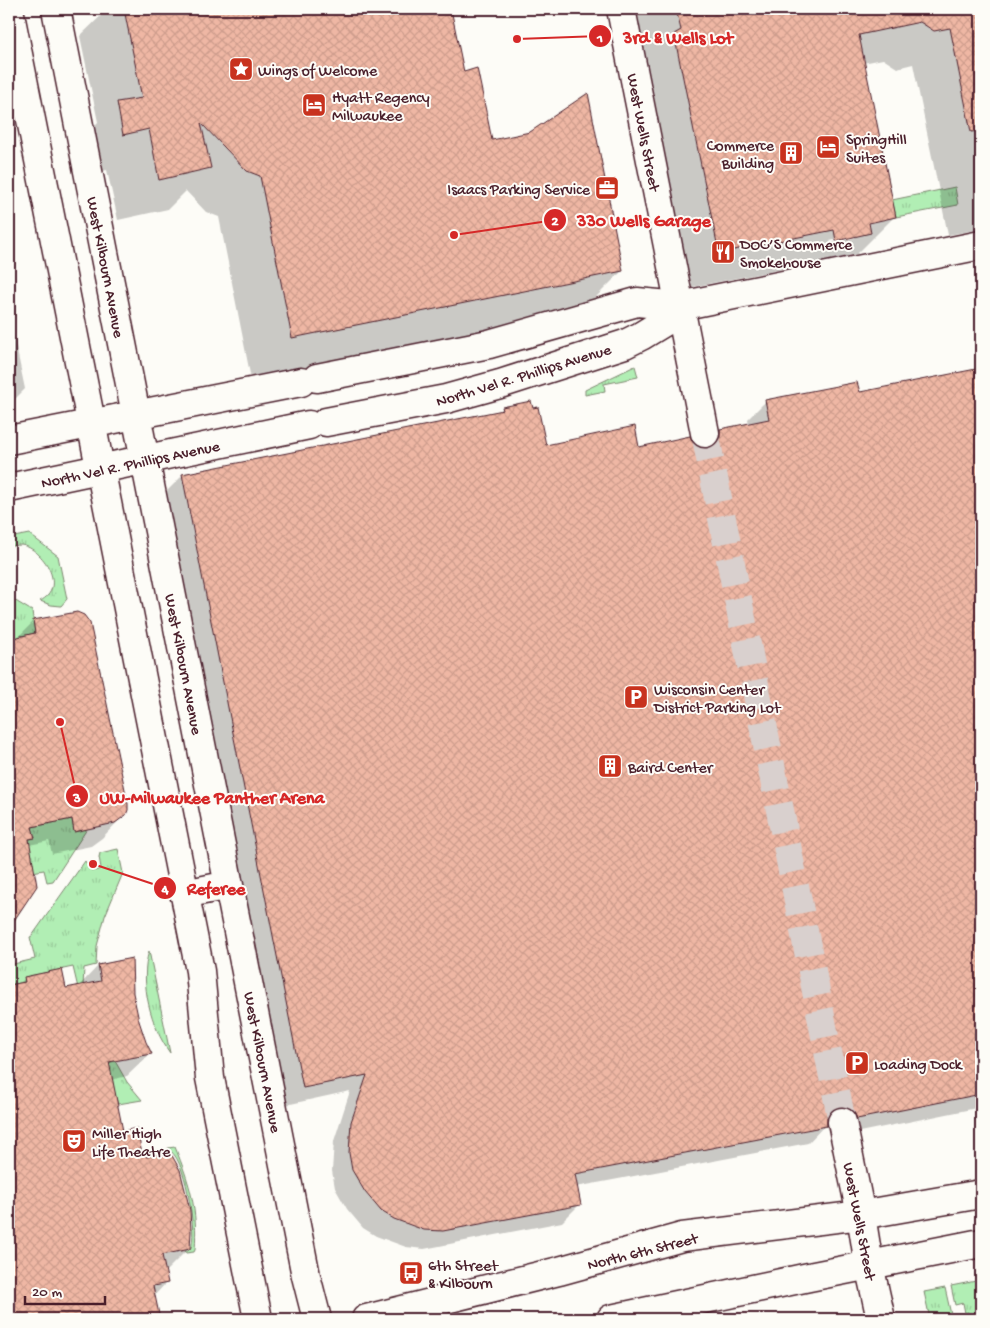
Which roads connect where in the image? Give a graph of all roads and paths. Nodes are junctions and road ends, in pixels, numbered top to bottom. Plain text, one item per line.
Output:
1 (9, 9) edge
2 (56, 9) edge
3 (621, 9) edge
4 (981, 245) edge
5 (680, 306) junction
6 (136, 415) junction
7 (90, 423) junction
8 (705, 433) tunnel mouth
9 (9, 440) edge
10 (145, 459) junction
11 (100, 469) junction
12 (9, 488) edge
13 (229, 885) junction
14 (184, 894) junction
15 (842, 1122) tunnel mouth
16 (981, 1194) edge
17 (861, 1215) junction
18 (981, 1243) edge
19 (869, 1265) junction
20 (258, 1319) edge
21 (317, 1319) edge
22 (366, 1319) edge
23 (611, 1319) edge
24 (880, 1319) edge

1 - 7 main road
2 - 6 main road, West Kilbourn Avenue
3 - 5 main road, West Wells Street
4 - 5 main road
5 - 6 main road
5 - 8 main road, West Wells Street
5 - 10 main road, North Vel R. Phillips Avenue
6 - 7 main road
6 - 10 main road, West Kilbourn Avenue
7 - 9 main road
7 - 11 main road
10 - 11 main road, North Vel R. Phillips Avenue
10 - 13 main road, West Kilbourn Avenue
11 - 12 main road, North Vel R. Phillips Avenue
11 - 14 main road
13 - 14 main road
13 - 21 main road, West Kilbourn Avenue
14 - 20 main road
15 - 17 main road, West Wells Street
16 - 17 main road, North 6th Street
17 - 19 main road, West Wells Street
17 - 22 main road, North 6th Street
18 - 19 main road
19 - 23 main road
19 - 24 main road, West Wells Street

